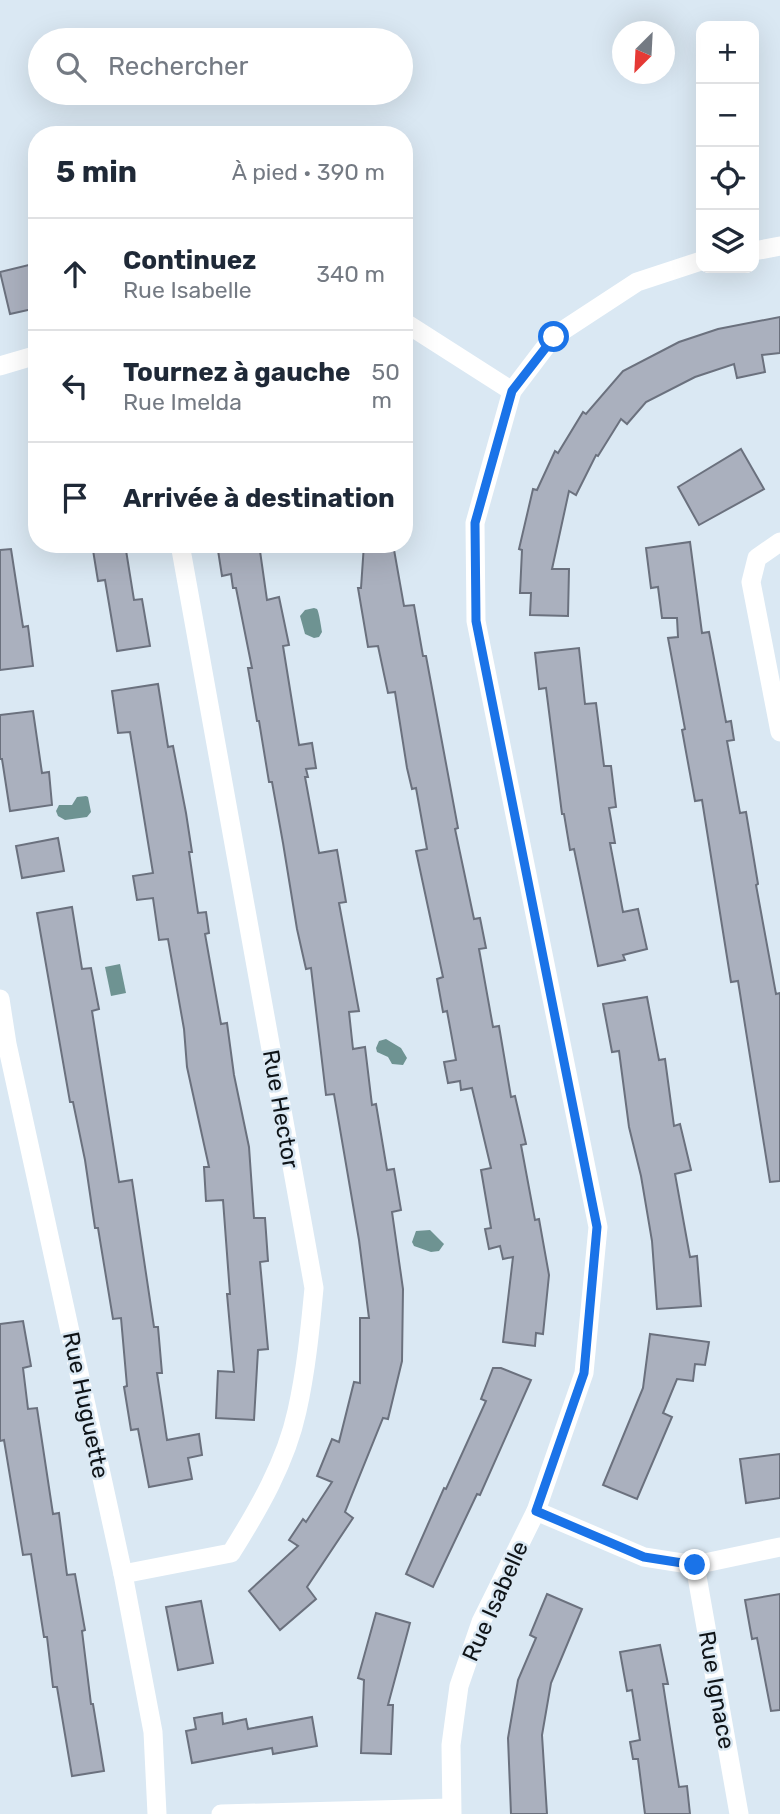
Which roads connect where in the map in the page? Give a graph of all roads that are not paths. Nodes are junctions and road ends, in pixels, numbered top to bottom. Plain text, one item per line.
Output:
1 (780, 246) edge
2 (759, 250) edge
3 (696, 263) edge
4 (413, 328) edge
5 (28, 358) edge
6 (0, 366) edge
7 (512, 391) junction
8 (780, 542) edge
9 (182, 553) edge
10 (780, 732) edge
11 (0, 999) edge
12 (536, 1511) junction
13 (780, 1547) edge
14 (695, 1565) junction
15 (123, 1574) junction
16 (451, 1811) edge
17 (157, 1814) edge
18 (221, 1814) edge
19 (739, 1814) edge

1 - 2 street
3 - 7 street, Rue Isabelle
4 - 7 street
5 - 6 street
7 - 12 street, Rue Isabelle
8 - 10 street
9 - 15 street, Rue Hector
11 - 15 street, Rue Huguette
12 - 14 street
12 - 16 street, Rue Isabelle
13 - 14 street
14 - 19 street, Rue Ignace
15 - 17 street, Rue Huguette
16 - 18 street

